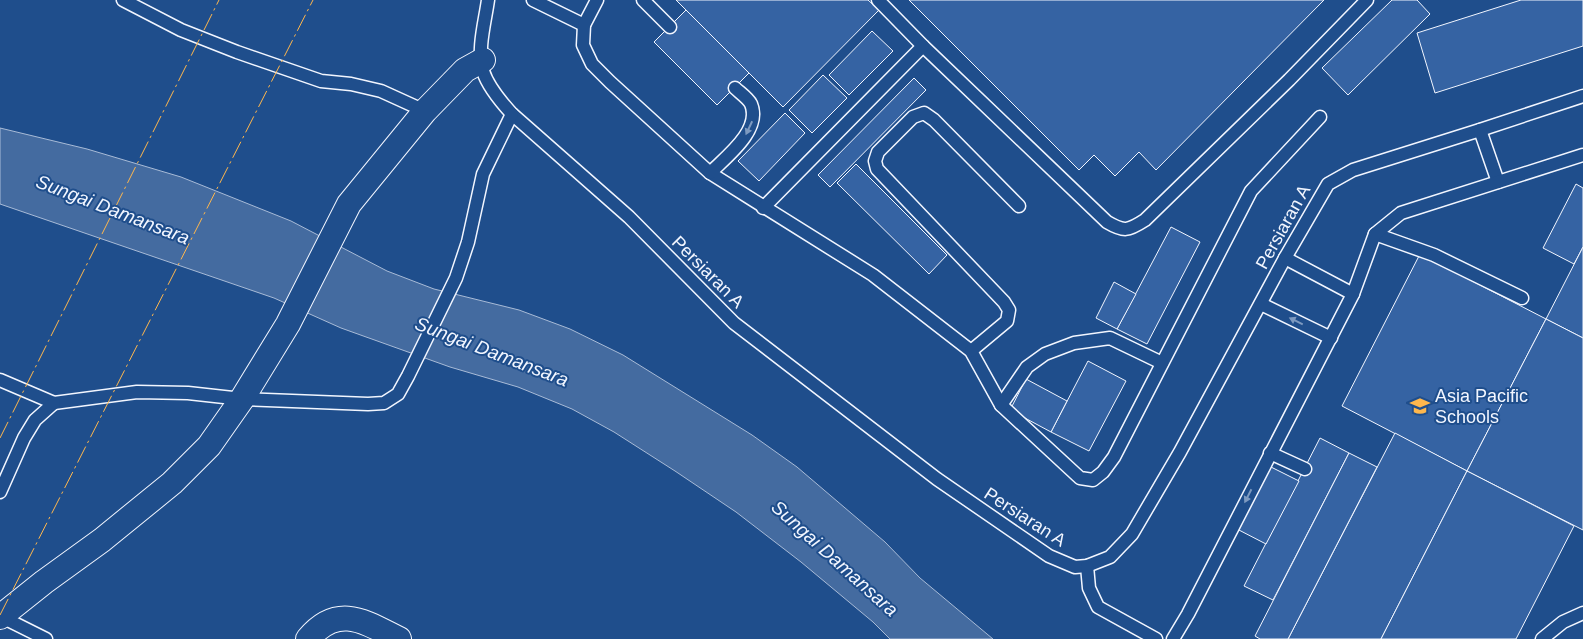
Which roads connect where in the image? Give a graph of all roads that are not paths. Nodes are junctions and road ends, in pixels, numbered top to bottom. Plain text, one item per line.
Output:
1 (123, 0) edge
2 (488, 0) edge
3 (532, 0) edge
4 (597, 0) edge
5 (643, 0) edge
6 (878, 0) edge
7 (1367, 0) edge
8 (584, 25) junction
9 (670, 27) dead end
10 (923, 46) junction
11 (482, 60) junction
12 (734, 88) dead end
13 (1583, 96) edge
14 (425, 110) junction
15 (512, 114) junction
16 (1320, 117) dead end
17 (1480, 130) junction
18 (1583, 155) edge
19 (710, 174) junction
20 (1498, 182) junction
21 (1019, 206) dead end
22 (763, 208) junction
23 (1375, 234) junction
24 (1285, 258) junction
25 (1353, 294) junction
26 (1522, 298) dead end
27 (1261, 304) junction
28 (1331, 338) junction
29 (971, 351) junction
30 (1162, 363) junction
31 (0, 380) edge
32 (242, 399) junction
33 (54, 402) junction
34 (1001, 405) junction
35 (1270, 453) junction
36 (1305, 469) dead end
37 (0, 492) edge
38 (1087, 566) junction
39 (1583, 613) edge
40 (0, 616) edge
41 (393, 638) edge
42 (46, 639) edge
43 (308, 639) edge
44 (1156, 639) edge
45 (1173, 639) edge
46 (1542, 639) edge

1 - 14 lane
2 - 11 lane, Persiaran A
3 - 8 lane
4 - 8 lane
5 - 9 lane
6 - 10 lane
7 - 10 lane
8 - 19 lane
10 - 22 lane
11 - 14 street
11 - 15 lane, Persiaran A
12 -> 19 lane
13 - 17 lane, Persiaran A
14 - 32 street
15 - 32 lane
15 - 38 lane, Persiaran A
16 - 30 lane
17 - 20 lane
17 - 24 lane, Persiaran A
18 - 20 lane
19 - 22 lane
20 - 23 lane
21 - 29 lane
22 - 29 lane
23 - 25 lane
23 - 26 lane
24 - 25 lane
24 - 27 lane, Persiaran A
25 - 28 lane
28 -> 27 lane
27 - 38 lane, Persiaran A
28 - 35 lane
29 - 34 lane
30 - 34 lane
30 - 34 lane
31 - 33 lane
32 - 33 lane
32 - 40 street
33 - 37 lane
35 - 36 lane
35 -> 45 lane
38 - 44 lane
39 - 46 lane
40 - 42 lane
41 - 43 street

